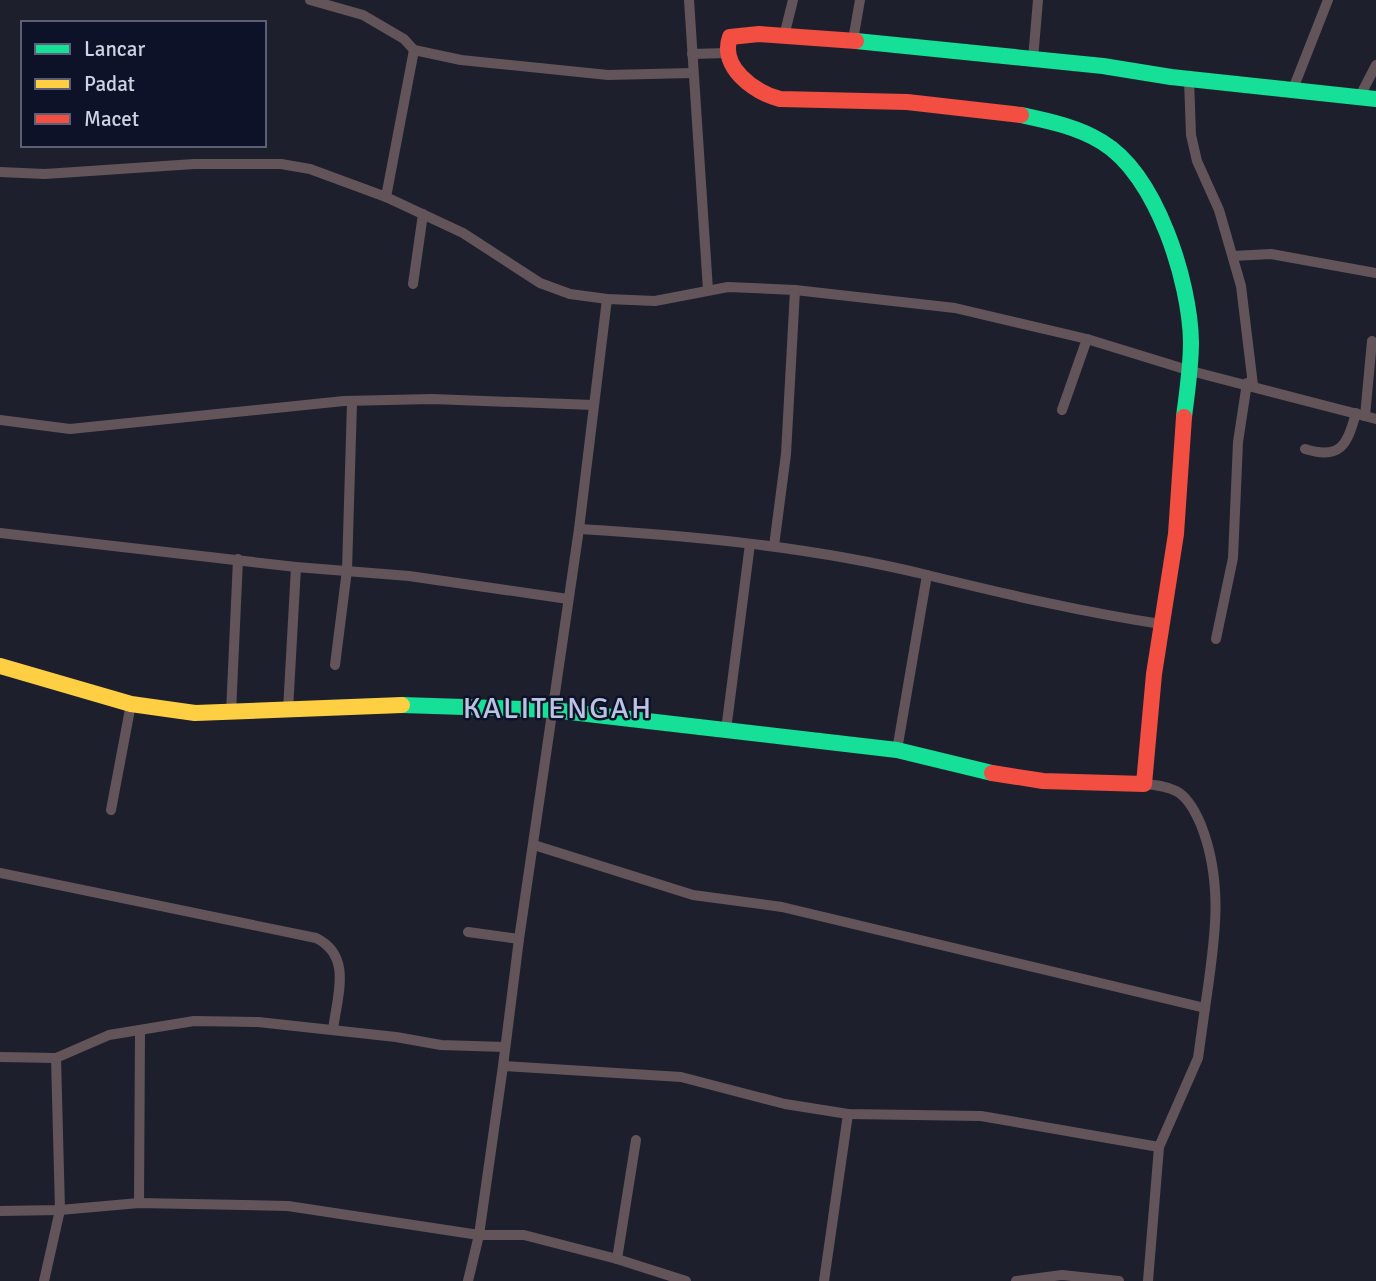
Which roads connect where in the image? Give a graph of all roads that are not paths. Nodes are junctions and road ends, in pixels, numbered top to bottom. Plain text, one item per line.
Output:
1 (310, 0) edge
2 (689, 0) edge
3 (793, 0) edge
4 (860, 0) edge
5 (1038, 0) edge
6 (1328, 0) edge
7 (783, 36) junction
8 (853, 40) junction
9 (414, 50) junction
10 (726, 53) junction
11 (692, 54) junction
12 (1033, 59) junction
13 (1376, 65) edge
14 (692, 73) junction
15 (1189, 79) junction
16 (1293, 89) junction
17 (1368, 98) edge
18 (0, 172) edge
19 (386, 197) junction
20 (424, 214) junction
21 (1233, 256) junction
22 (1376, 273) edge
23 (413, 284) dead end
24 (708, 290) junction
25 (795, 290) junction
26 (607, 299) junction
27 (1087, 339) junction
28 (1372, 341) dead end
29 (1199, 372) junction
30 (1250, 384) junction
31 (352, 403) junction
32 (593, 405) junction
33 (1062, 410) dead end
34 (1366, 416) edge
35 (0, 420) edge
36 (1305, 449) dead end
37 (579, 529) junction
38 (0, 533) edge
39 (750, 544) junction
40 (774, 547) junction
41 (238, 559) junction
42 (296, 567) junction
43 (346, 570) junction
44 (927, 575) junction
45 (568, 599) junction
46 (1161, 624) junction
47 (1216, 639) dead end
48 (0, 666) edge
49 (335, 666) dead end
50 (131, 704) junction
51 (288, 710) junction
52 (554, 710) junction
53 (231, 713) junction
54 (726, 730) junction
55 (897, 750) junction
56 (1144, 784) junction
57 (111, 810) dead end
58 (534, 845) junction
59 (0, 873) edge
60 (468, 932) dead end
61 (519, 939) junction
62 (1205, 1008) junction
63 (333, 1030) junction
64 (140, 1031) junction
65 (505, 1047) junction
66 (0, 1057) edge
67 (56, 1058) junction
68 (503, 1066) junction
69 (848, 1114) junction
70 (636, 1140) dead end
71 (1159, 1147) junction
72 (139, 1203) junction
73 (0, 1210) edge
74 (60, 1210) junction
75 (479, 1235) junction
76 (617, 1259) junction
77 (44, 1281) edge
78 (468, 1281) edge
79 (686, 1281) edge
80 (824, 1281) edge
81 (1016, 1281) edge
82 (1119, 1281) edge
83 (1148, 1281) edge

1 - 9 street
2 - 11 street
3 - 7 street
4 - 8 street
5 - 12 street
6 - 16 street
7 - 8 street
7 - 10 street
8 - 12 street
9 - 14 street
9 - 19 street
10 - 11 street
10 - 29 street
11 - 14 street
12 - 15 street
13 - 17 street
14 - 24 street
15 - 16 street
15 - 21 street
16 - 17 street
18 - 19 street
19 - 20 street
20 - 23 street
20 - 26 street
21 - 22 street
21 - 30 street
24 - 25 street
24 - 26 street
25 - 27 street
25 - 40 street
26 - 32 street
27 - 29 street
27 - 33 street
28 - 34 street
29 - 30 street
29 - 46 street
30 - 34 street
30 - 47 street
31 - 32 street
31 - 35 street
31 - 43 street
32 - 37 street
34 - 36 street
37 - 39 street
37 - 45 street
38 - 41 street
39 - 40 street
39 - 54 street
40 - 44 street
41 - 42 street
41 - 53 street
42 - 43 street
42 - 51 street
43 - 45 street
43 - 49 street
44 - 46 street
44 - 55 street
45 - 52 street
46 - 56 street
48 - 50 street
50 - 53 street
50 - 57 street
51 - 52 street
51 - 53 street
52 - 54 street
52 - 58 street
54 - 55 street
55 - 56 street
56 - 62 street
58 - 61 street
58 - 62 street
59 - 63 street
60 - 61 street
61 - 65 street
62 - 71 street
63 - 64 street
63 - 65 street
64 - 67 street
64 - 72 street
65 - 68 street
66 - 67 street
67 - 74 street
68 - 69 street
68 - 75 street
69 - 71 street
69 - 80 street
70 - 76 street
71 - 83 street
72 - 74 street
72 - 75 street
73 - 74 street
74 - 77 street
75 - 76 street
75 - 78 street
76 - 79 street
81 - 82 street

